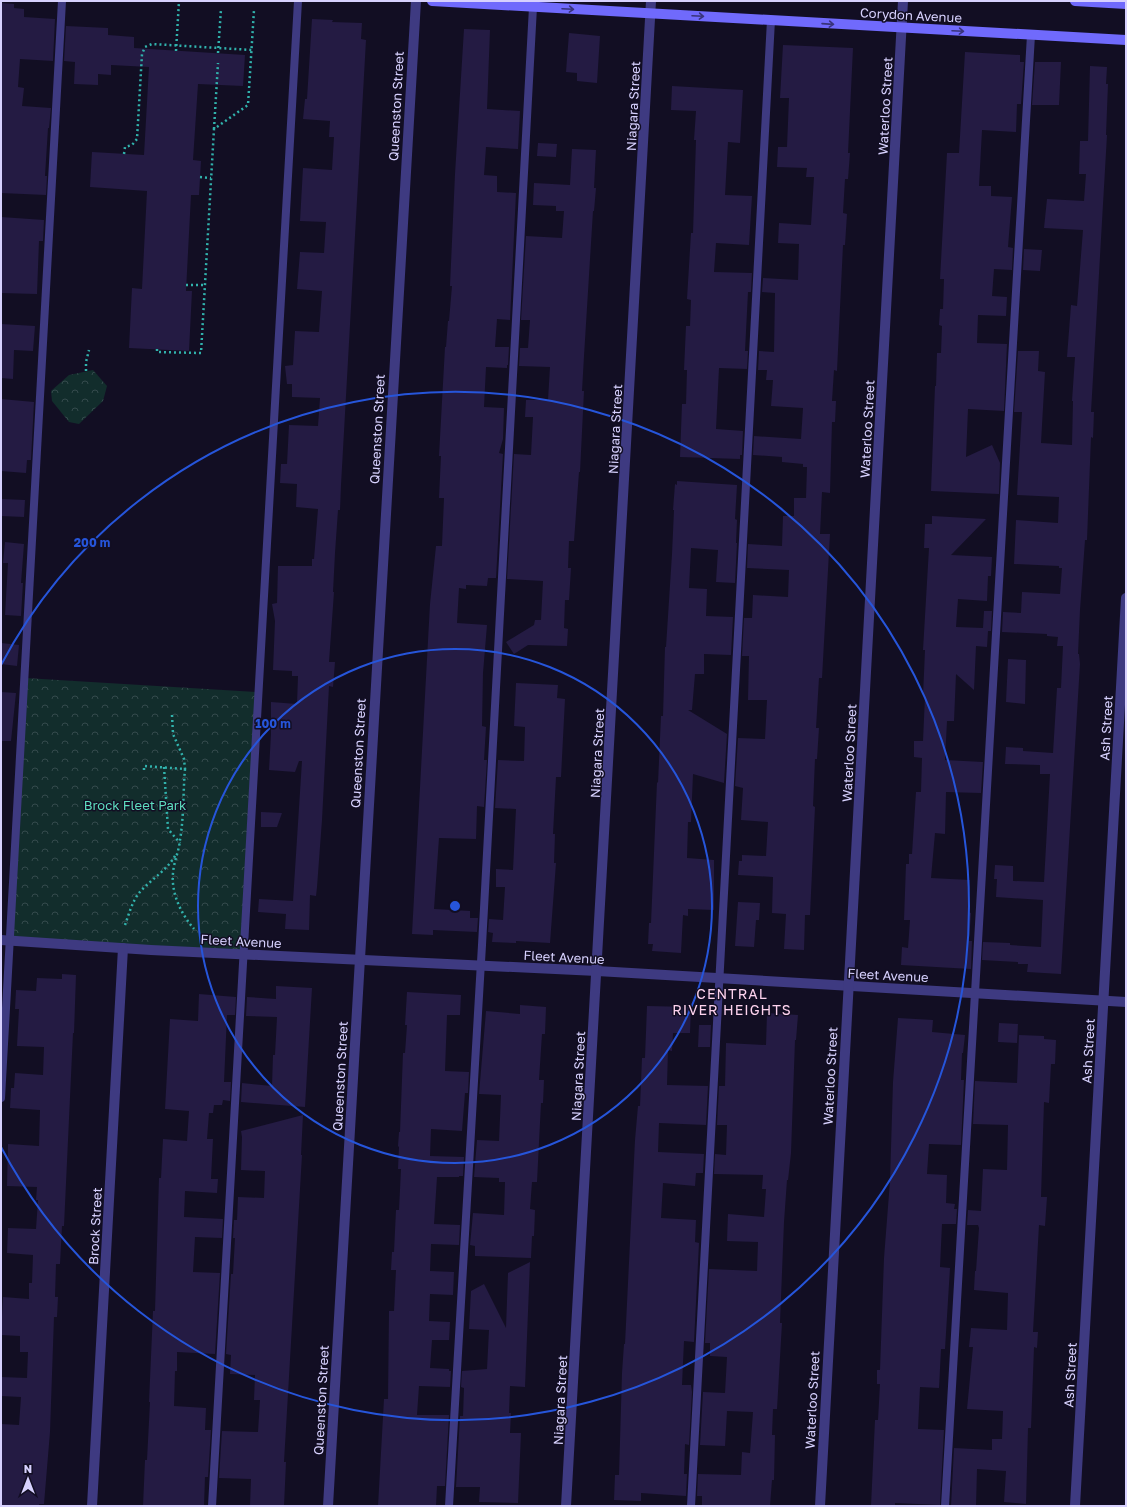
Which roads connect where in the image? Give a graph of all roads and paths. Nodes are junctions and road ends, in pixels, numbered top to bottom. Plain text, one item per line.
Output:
1 (62, 1) edge
2 (179, 1) edge
3 (298, 1) edge
4 (416, 1) edge
5 (432, 1) edge
6 (651, 1) edge
7 (903, 1) edge
8 (1075, 1) edge
9 (1126, 4) edge
10 (534, 6) junction
11 (221, 9) dead end
12 (254, 10) dead end
13 (651, 13) junction
14 (771, 20) junction
15 (902, 28) junction
16 (1031, 35) junction
17 (1126, 40) edge
18 (176, 45) junction
19 (219, 48) junction
20 (252, 50) junction
21 (176, 51) dead end
22 (218, 53) dead end
23 (218, 63) dead end
24 (214, 129) junction
25 (124, 154) dead end
26 (200, 177) dead end
27 (211, 178) junction
28 (186, 285) dead end
29 (205, 285) junction
30 (157, 349) dead end
31 (90, 350) dead end
32 (86, 371) dead end
33 (1126, 598) edge
34 (172, 715) dead end
35 (164, 767) junction
36 (185, 769) junction
37 (144, 770) dead end
38 (180, 843) junction
39 (178, 850) junction
40 (125, 925) dead end
41 (194, 928) dead end
42 (6, 940) edge
43 (124, 948) junction
44 (243, 954) junction
45 (359, 960) junction
46 (481, 966) junction
47 (597, 971) junction
48 (719, 978) junction
49 (848, 986) junction
50 (974, 993) junction
51 (1104, 1001) junction
52 (1126, 1002) edge
53 (1, 1098) edge
54 (92, 1506) edge
55 (212, 1506) edge
56 (328, 1506) edge
57 (449, 1506) edge
58 (566, 1506) edge
59 (691, 1506) edge
60 (820, 1506) edge
61 (945, 1506) edge
62 (1075, 1506) edge

1 - 42 lane
2 - 18 path
3 - 44 lane
4 - 45 street, Queenston Street
5 - 10 main road, Corydon Avenue
6 - 13 street, Niagara Street
7 - 15 street, Waterloo Street
8 - 9 main road
10 -> 13 main road, Corydon Avenue
10 - 46 lane
11 - 19 path
12 - 20 path
13 -> 14 main road, Corydon Avenue
13 - 47 street, Niagara Street
14 -> 15 main road, Corydon Avenue
14 - 48 lane
15 -> 16 main road, Corydon Avenue
15 - 49 street, Waterloo Street
16 - 17 main road, Corydon Avenue
16 - 50 lane
18 - 19 path
18 - 21 path
18 - 25 path
19 - 20 path
19 - 22 path
20 - 24 path
23 - 24 path
24 - 27 path
26 - 27 path
27 - 29 path
28 - 29 path
29 - 30 path
31 - 32 path
33 - 51 street, Ash Street
34 - 36 path
35 - 36 path
35 - 37 path
35 - 38 path
36 - 38 path
38 - 39 path
39 - 40 path
39 - 41 path
42 - 43 street, Fleet Avenue
42 - 53 lane
43 - 44 street, Fleet Avenue
43 - 54 street, Brock Street
44 - 45 street, Fleet Avenue
44 - 55 lane
45 - 46 street, Fleet Avenue
45 - 56 street, Queenston Street
46 - 47 street, Fleet Avenue
46 - 57 lane
47 - 48 street, Fleet Avenue
47 - 58 street, Niagara Street
48 - 49 street, Fleet Avenue
48 - 59 lane
49 - 50 street, Fleet Avenue
49 - 60 street, Waterloo Street
50 - 51 street, Fleet Avenue
50 - 61 lane
51 - 52 street, Fleet Avenue
51 - 62 street, Ash Street

